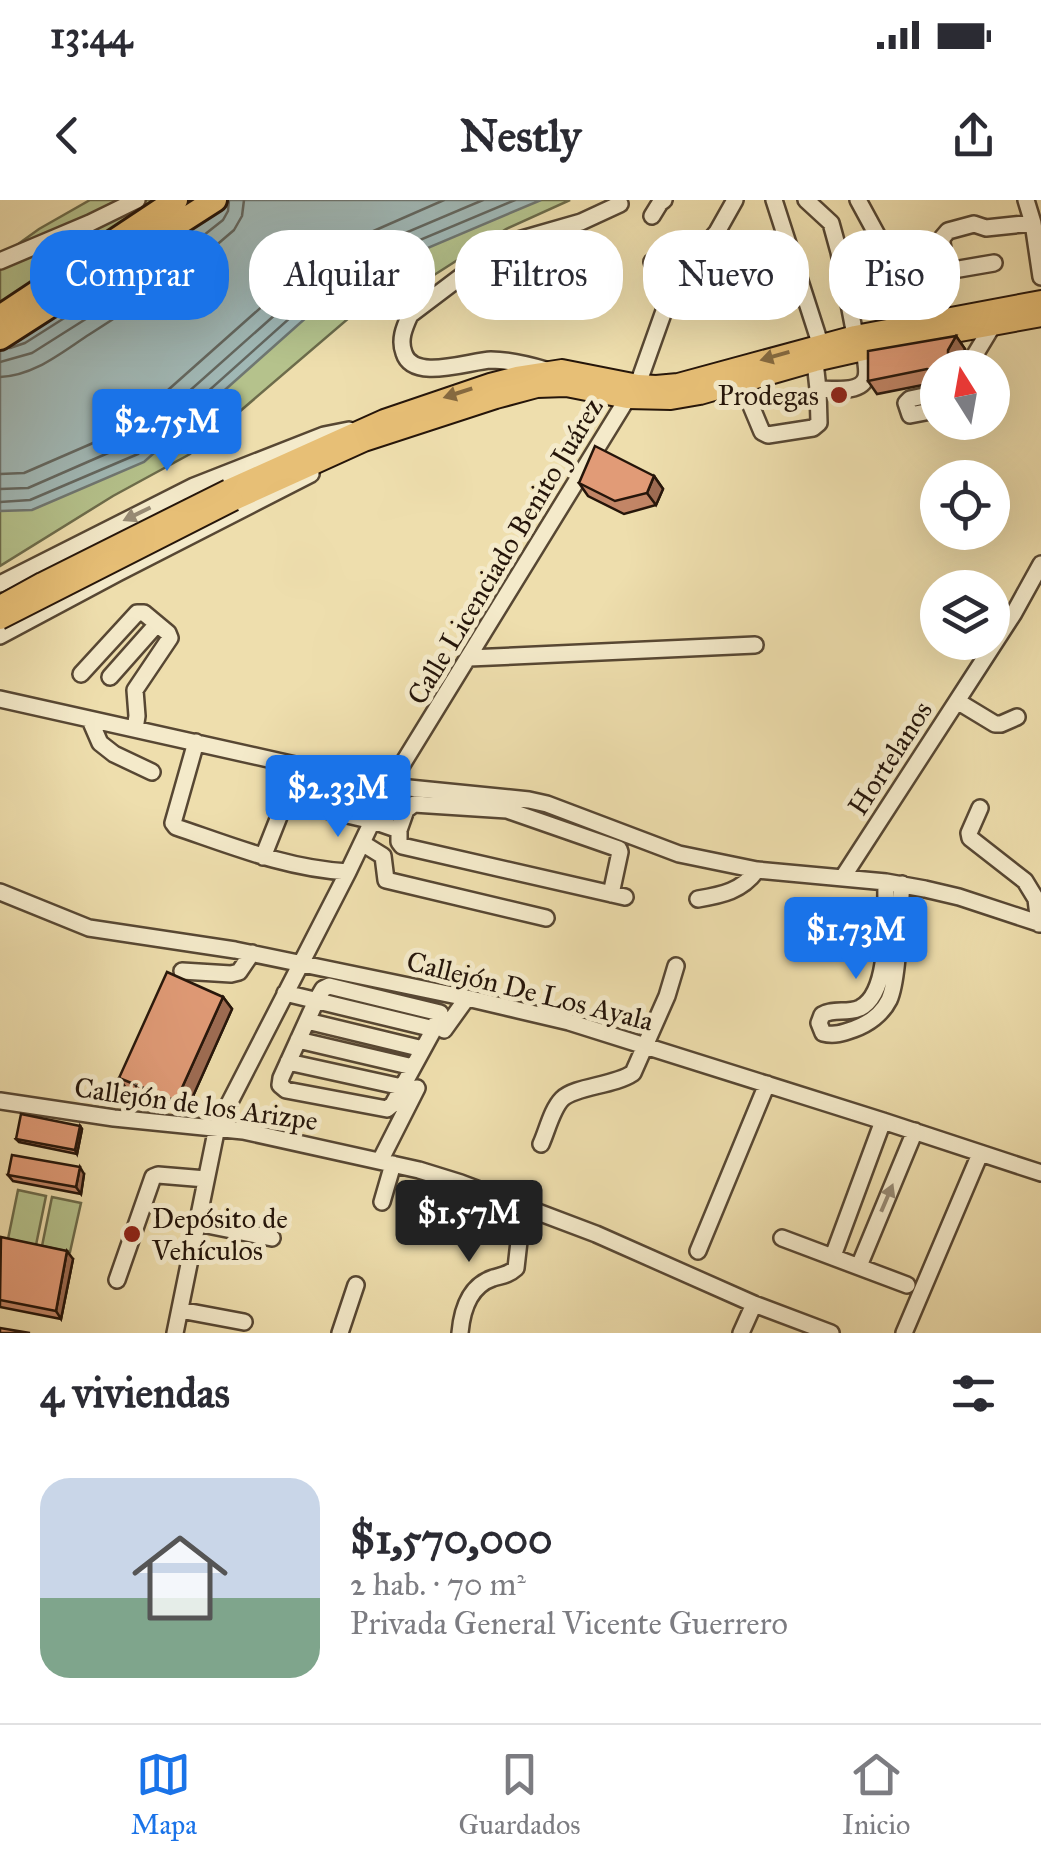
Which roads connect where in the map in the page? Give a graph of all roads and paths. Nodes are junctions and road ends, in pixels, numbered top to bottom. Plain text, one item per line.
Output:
1 (137, 200) edge
2 (176, 200) edge
3 (215, 200) edge
4 (664, 200) edge
5 (735, 200) edge
6 (774, 200) edge
7 (806, 200) edge
8 (858, 200) edge
9 (1026, 200) edge
10 (620, 204) dead end
11 (652, 216) dead end
12 (1033, 222) junction
13 (718, 230) edge
14 (873, 230) edge
15 (952, 230) edge
16 (0, 261) edge
17 (994, 262) dead end
18 (960, 267) edge
19 (1041, 276) edge
20 (1041, 300) edge
21 (0, 316) edge
22 (1041, 317) edge
23 (660, 320) edge
24 (910, 320) edge
25 (911, 323) junction
26 (993, 325) junction
27 (0, 338) edge
28 (820, 343) junction
29 (860, 343) junction
30 (978, 350) edge
31 (814, 362) junction
32 (546, 370) junction
33 (744, 390) dead end
34 (818, 390) junction
35 (633, 392) junction
36 (920, 396) edge
37 (920, 413) edge
38 (361, 436) junction
39 (230, 495) junction
40 (1041, 564) edge
41 (2, 583) edge
42 (0, 606) edge
43 (40, 614) junction
44 (0, 620) edge
45 (157, 624) junction
46 (0, 636) edge
47 (755, 645) dead end
48 (469, 658) junction
49 (81, 674) dead end
50 (110, 678) dead end
51 (0, 699) edge
52 (956, 701) junction
53 (1017, 717) dead end
54 (90, 720) junction
55 (135, 729) junction
56 (196, 742) junction
57 (152, 772) dead end
58 (390, 786) junction
59 (980, 808) dead end
60 (373, 821) junction
61 (399, 830) junction
62 (362, 843) junction
63 (264, 856) junction
64 (757, 870) junction
65 (348, 872) junction
66 (843, 877) junction
67 (894, 883) junction
68 (0, 892) edge
69 (698, 899) dead end
70 (546, 918) dead end
71 (1040, 924) edge
72 (892, 925) junction
73 (252, 953) junction
74 (301, 964) junction
75 (676, 966) dead end
76 (182, 971) dead end
77 (285, 994) junction
78 (467, 998) junction
79 (316, 1001) junction
80 (307, 1021) junction
81 (439, 1029) junction
82 (298, 1040) junction
83 (646, 1046) junction
84 (423, 1049) junction
85 (288, 1062) junction
86 (414, 1067) junction
87 (767, 1084) junction
88 (410, 1088) junction
89 (1, 1107) edge
90 (883, 1121) junction
91 (217, 1127) junction
92 (916, 1132) junction
93 (541, 1144) dead end
94 (980, 1154) junction
95 (387, 1162) junction
96 (1041, 1174) edge
97 (206, 1179) junction
98 (382, 1202) dead end
99 (522, 1206) junction
100 (197, 1223) junction
101 (272, 1238) dead end
102 (782, 1238) dead end
103 (698, 1251) dead end
104 (833, 1256) junction
105 (858, 1266) junction
106 (117, 1280) dead end
107 (356, 1285) dead end
108 (907, 1285) dead end
109 (754, 1304) junction
110 (180, 1310) junction
111 (244, 1322) dead end
112 (175, 1333) edge
113 (340, 1333) edge
114 (460, 1333) edge
115 (741, 1333) edge
116 (831, 1333) edge
117 (904, 1333) edge

1 - 16 street
2 - 21 highway
3 - 27 highway
4 - 11 street
5 - 13 street
6 - 28 street
7 - 29 street
8 - 14 street
9 - 12 street
10 - 32 street
12 - 15 street
12 - 19 street
17 - 18 street
20 - 25 main road
22 - 26 main road
23 - 35 street, Calle Licenciado Benito Juárez
24 - 25 street
25 - 29 main road
26 - 29 main road
26 - 30 street
28 - 29 main road
28 -> 35 main road
29 - 31 main road
29 - 34 street
31 - 34 street
31 - 35 main road
32 - 35 main road
32 -> 38 main road
33 - 34 street
35 - 38 main road
35 - 48 street, Calle Licenciado Benito Juárez
36 - 37 street
38 - 39 main road
38 -> 41 street
38 - 43 street
39 - 42 main road, bridge
39 - 44 main road, bridge
40 - 52 street, Hortelanos
41 - 43 street
43 - 46 street
45 - 49 street
45 - 50 street
45 - 55 street
47 - 48 street
48 - 58 street, Calle Licenciado Benito Juárez
51 - 54 street
52 - 53 street
52 - 66 street, Hortelanos
54 - 55 street
54 - 57 street
55 - 56 street
56 - 58 street
56 - 63 street
58 - 60 street, Calle Licenciado Benito Juárez
58 - 64 street
59 - 71 street
60 - 61 street
60 - 62 street, Calle Licenciado Benito Juárez
60 - 63 street
61 - 61 street
62 - 65 street, Calle Licenciado Benito Juárez
62 - 70 street
63 - 65 street
64 - 66 street
64 - 69 street
65 - 74 street, Calle Licenciado Benito Juárez
66 - 67 street
67 - 71 street
67 - 72 street
68 - 73 street, Callejón De Los Ayala
72 - 72 street
73 - 74 street, Callejón De Los Ayala
73 - 76 street
74 - 77 street, Calle Licenciado Benito Juárez
74 - 78 street, Callejón De Los Ayala
75 - 83 street
77 - 79 street
77 - 91 street, Calle Licenciado Benito Juárez
78 - 81 street
78 - 83 street, Callejón De Los Ayala
79 - 80 street
79 - 81 street
80 - 82 street
80 - 84 street
81 - 84 street
82 - 85 street
82 - 86 street
83 - 87 street, Callejón De Los Ayala
83 - 93 street
84 - 86 street
85 - 88 street
85 - 88 street
86 - 88 street
87 - 90 street, Callejón De Los Ayala
87 - 103 street
88 - 95 street
89 - 91 street, Callejón de los Arizpe
90 - 92 street, Callejón De Los Ayala
90 - 104 street
91 - 95 street, Callejón de los Arizpe
91 - 97 street, Calle Licenciado Benito Juárez
92 - 94 street, Callejón De Los Ayala
105 -> 92 street
94 - 96 street, Callejón De Los Ayala
94 - 117 street
95 - 98 street
95 - 99 street, Callejón de los Arizpe
97 - 100 street, Calle Licenciado Benito Juárez
97 - 106 street
99 - 109 street, Callejón de los Arizpe
99 - 114 street
100 - 101 street
100 - 110 street, Calle Licenciado Benito Juárez
102 - 104 street
104 - 105 street
105 - 108 street
107 - 113 street
109 - 115 street
109 - 116 street, Callejón de los Arizpe
110 - 111 street
110 - 112 street, Calle Licenciado Benito Juárez

